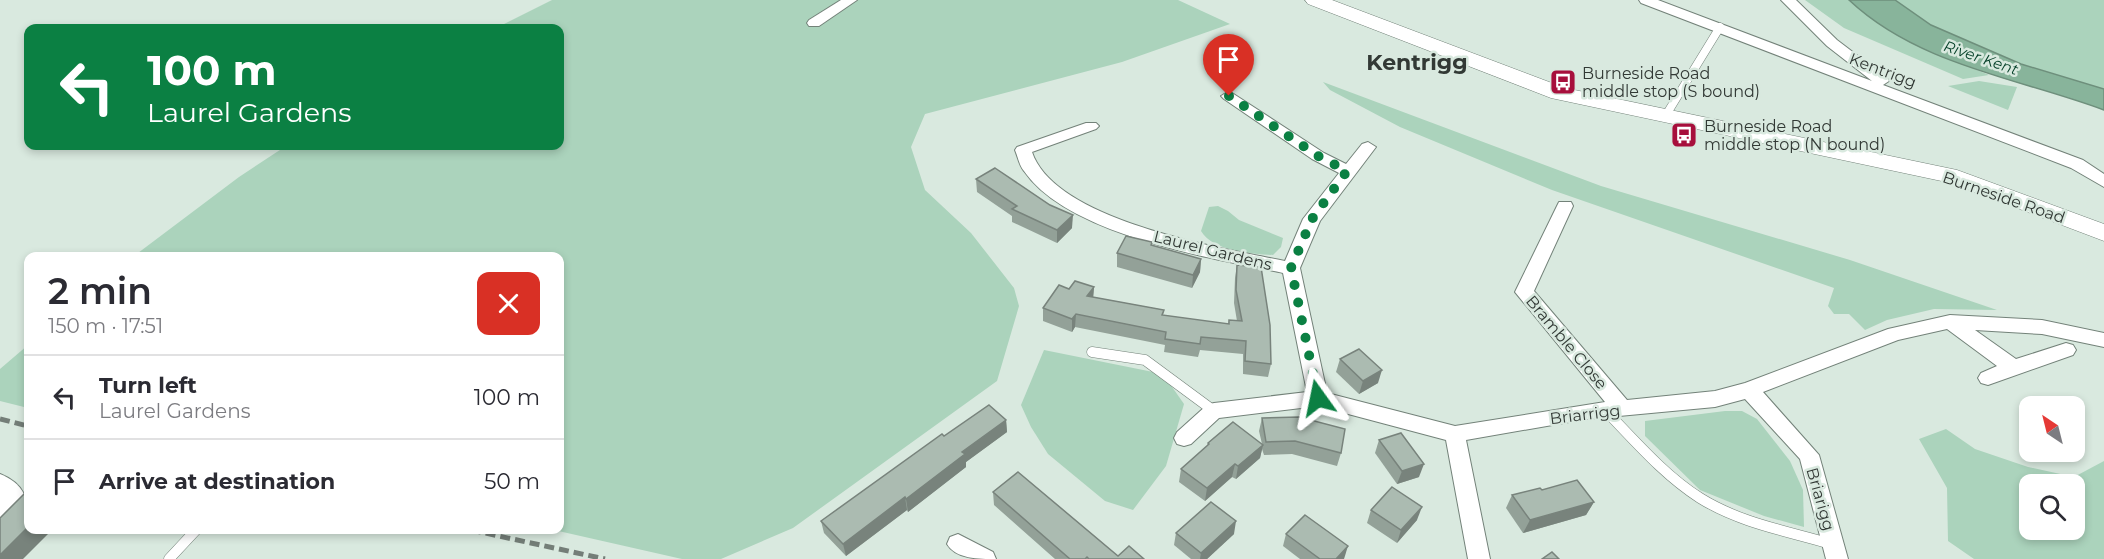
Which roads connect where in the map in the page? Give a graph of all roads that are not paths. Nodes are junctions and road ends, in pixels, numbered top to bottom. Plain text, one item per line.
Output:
1 (850, 0) edge
2 (1315, 0) edge
3 (1646, 0) edge
4 (1788, 0) edge
5 (814, 23) dead end
6 (1720, 27) junction
7 (1229, 96) dead end
8 (1911, 100) junction
9 (1666, 115) junction
10 (1091, 126) dead end
11 (1368, 147) dead end
12 (1347, 171) junction
13 (2104, 182) edge
14 (1565, 206) dead end
15 (2104, 233) edge
16 (1291, 268) junction
17 (1950, 322) junction
18 (2104, 340) edge
19 (2066, 350) dead end
20 (1092, 352) dead end
21 (2013, 367) junction
22 (1988, 378) dead end
23 (1749, 390) junction
24 (1318, 398) junction
25 (1614, 410) junction
26 (1214, 411) junction
27 (1455, 434) junction
28 (1184, 438) dead end
29 (0, 483) edge
30 (0, 517) edge
31 (192, 534) edge
32 (958, 544) dead end
33 (1835, 552) edge
34 (169, 559) edge
35 (985, 559) edge
36 (1479, 559) edge

1 - 5 street
2 - 9 street, Burneside Road
3 - 6 street, Kentrigg
4 - 8 street
6 - 8 street, Kentrigg
6 - 9 lane
7 - 12 street
8 - 13 street, Kentrigg
9 - 15 street, Burneside Road
10 - 16 street, Laurel Gardens
11 - 12 street, Laurel Gardens
12 - 16 street, Laurel Gardens
14 - 25 street, Bramble Close
16 - 24 street, Laurel Gardens
17 - 18 street, Briarrigg
17 - 21 street
17 - 23 street, Briarrigg
19 - 21 street
20 - 26 lane
21 - 22 street
23 - 25 street, Briarrigg
23 - 33 street, Briarigg
24 - 26 street, Briarrigg
24 - 27 street, Briarrigg
25 - 27 street, Briarrigg
25 - 33 lane
26 - 28 street
27 - 36 street
29 - 30 street
31 - 34 lane
32 - 35 street

